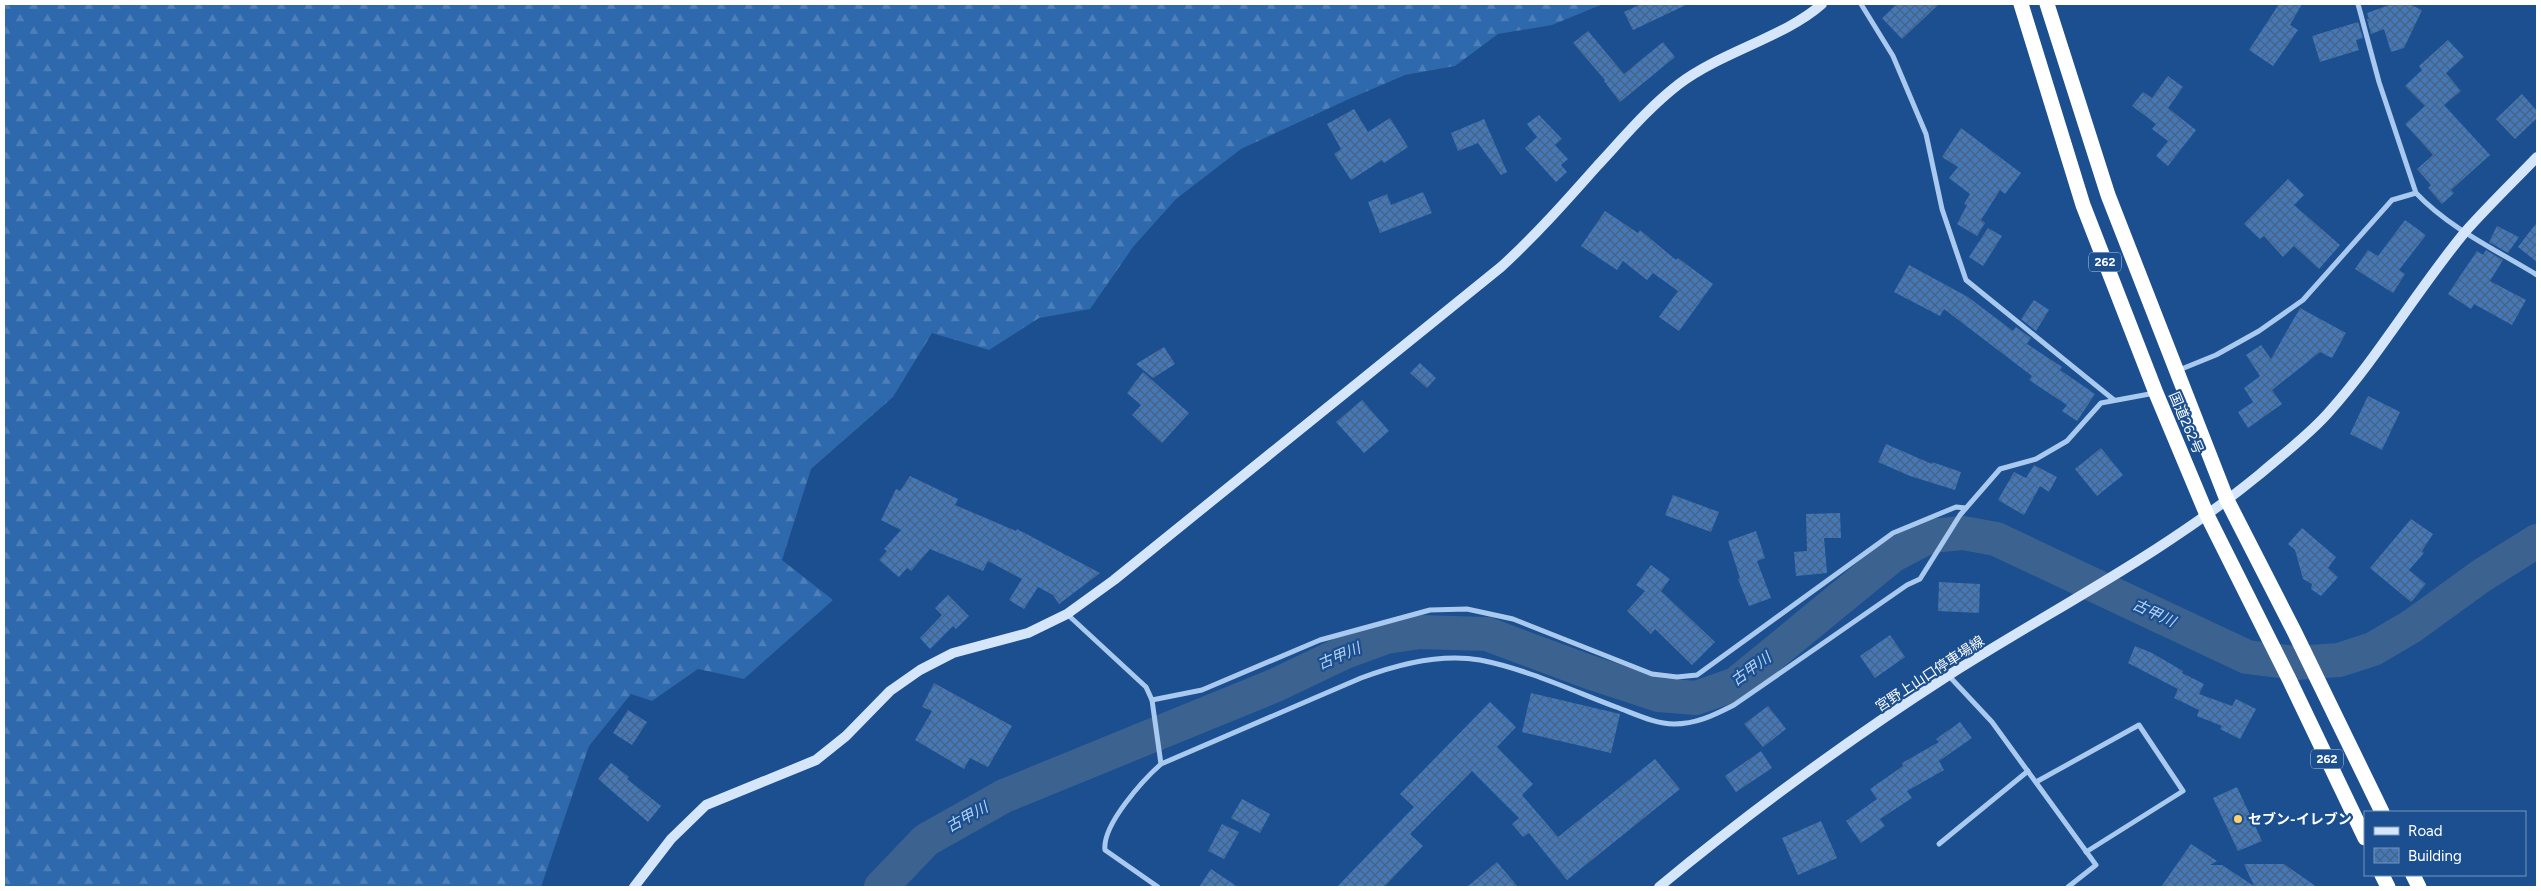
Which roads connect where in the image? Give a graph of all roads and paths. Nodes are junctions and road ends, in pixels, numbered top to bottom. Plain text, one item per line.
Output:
1 (1822, 4) edge
2 (1861, 4) edge
3 (2021, 4) edge
4 (2047, 4) edge
5 (2358, 4) edge
6 (2537, 157) edge
7 (2416, 193) junction
8 (2466, 231) junction
9 (2537, 275) edge
10 (2175, 371) junction
11 (2156, 393) junction
12 (2114, 400) junction
13 (2227, 500) junction
14 (1966, 508) junction
15 (2207, 515) junction
16 (1067, 614) junction
17 (1949, 676) junction
18 (1152, 700) junction
19 (1161, 764) junction
20 (2028, 772) junction
21 (2036, 782) junction
22 (2382, 811) edge
23 (2364, 836) edge
24 (1939, 844) dead end
25 (2086, 852) junction
26 (634, 887) edge
27 (1158, 887) edge
28 (1659, 887) edge
29 (2068, 887) edge

1 - 16 street
2 - 12 street
3 - 11 highway, 国道262号 / 262
4 - 10 highway, 国道262号 / 262
5 - 7 street
6 - 8 street, 宮野上山口停車場線
7 - 8 street
7 - 10 street
8 - 9 street
8 - 13 street, 宮野上山口停車場線
10 - 13 highway, 国道262号 / 262
11 - 12 street
11 - 15 highway, 国道262号 / 262
12 - 14 street
13 - 15 street, 宮野上山口停車場線
13 - 22 highway, 国道262号 / 262
14 - 18 street
14 - 19 street
15 - 17 street, 宮野上山口停車場線
15 - 23 highway, 国道262号 / 262
16 - 18 street
16 - 26 street
17 - 20 street
17 - 28 street, 宮野上山口停車場線
18 - 19 street
19 - 27 street
20 - 21 street
20 - 24 street
21 - 25 street
21 - 25 street
25 - 29 street

